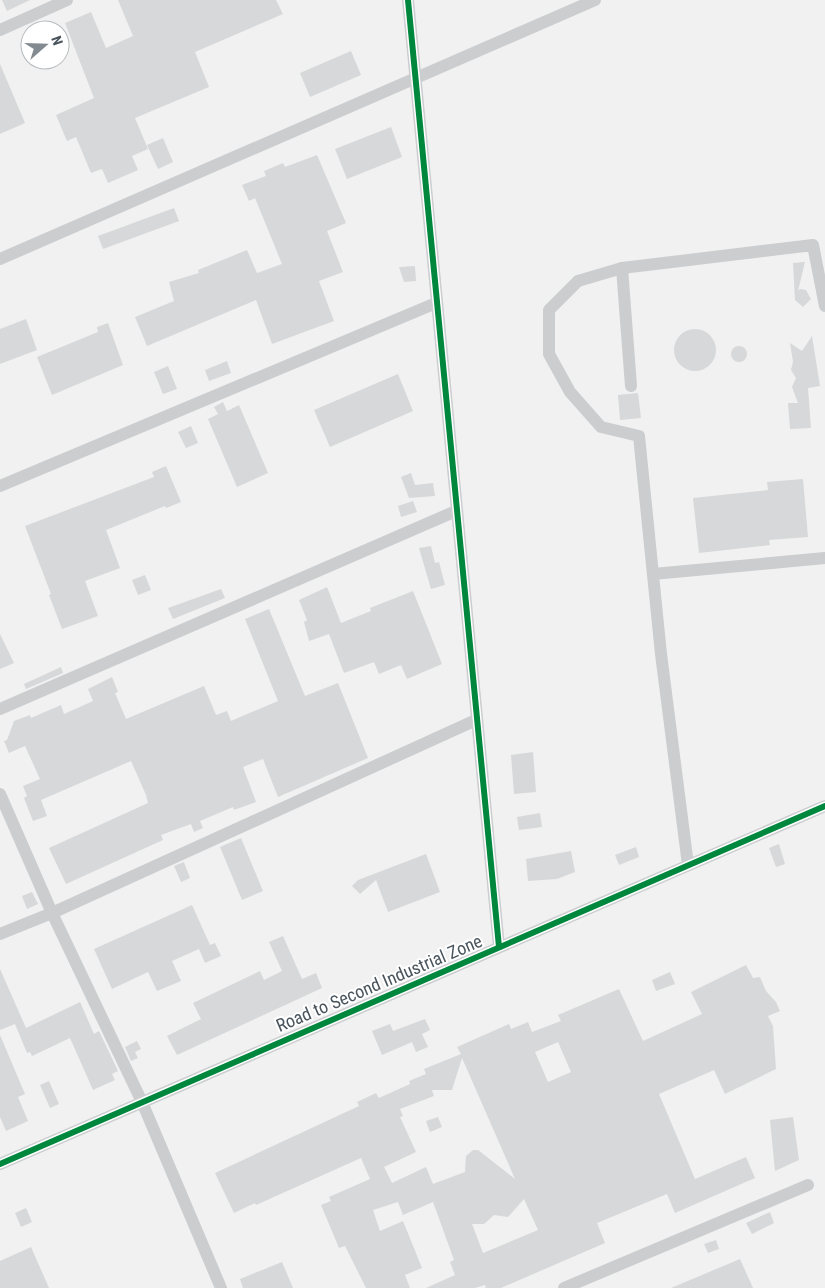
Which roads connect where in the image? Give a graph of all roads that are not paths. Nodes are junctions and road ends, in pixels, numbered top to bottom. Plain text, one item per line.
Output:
1 (67, 0) edge
2 (408, 0) edge
3 (595, 0) edge
4 (0, 30) edge
5 (415, 79) junction
6 (0, 259) edge
7 (622, 268) junction
8 (436, 303) junction
9 (825, 306) edge
10 (631, 386) dead end
11 (0, 486) edge
12 (456, 511) junction
13 (825, 558) edge
14 (653, 574) junction
15 (0, 709) edge
16 (476, 720) junction
17 (0, 794) edge
18 (825, 806) edge
19 (688, 865) junction
20 (52, 913) junction
21 (0, 934) edge
22 (499, 947) junction
23 (142, 1102) junction
24 (0, 1164) edge
25 (808, 1186) dead end
26 (221, 1288) edge
27 (564, 1288) edge

1 - 4 street
2 - 5 street
3 - 5 street
5 - 6 street
5 - 8 street
7 - 9 street
7 - 10 street
7 - 14 street
8 - 11 street
8 - 12 street
12 - 15 street
12 - 16 street
13 - 14 street
14 - 19 street
16 - 20 street
16 - 22 street
17 - 20 street
18 - 19 street, Road to Second Industrial Zone
19 - 22 street, Road to Second Industrial Zone
20 - 21 street
20 - 23 street
22 - 23 street, Road to Second Industrial Zone
23 - 24 street, Road to Second Industrial Zone
23 - 26 street
25 - 27 street

